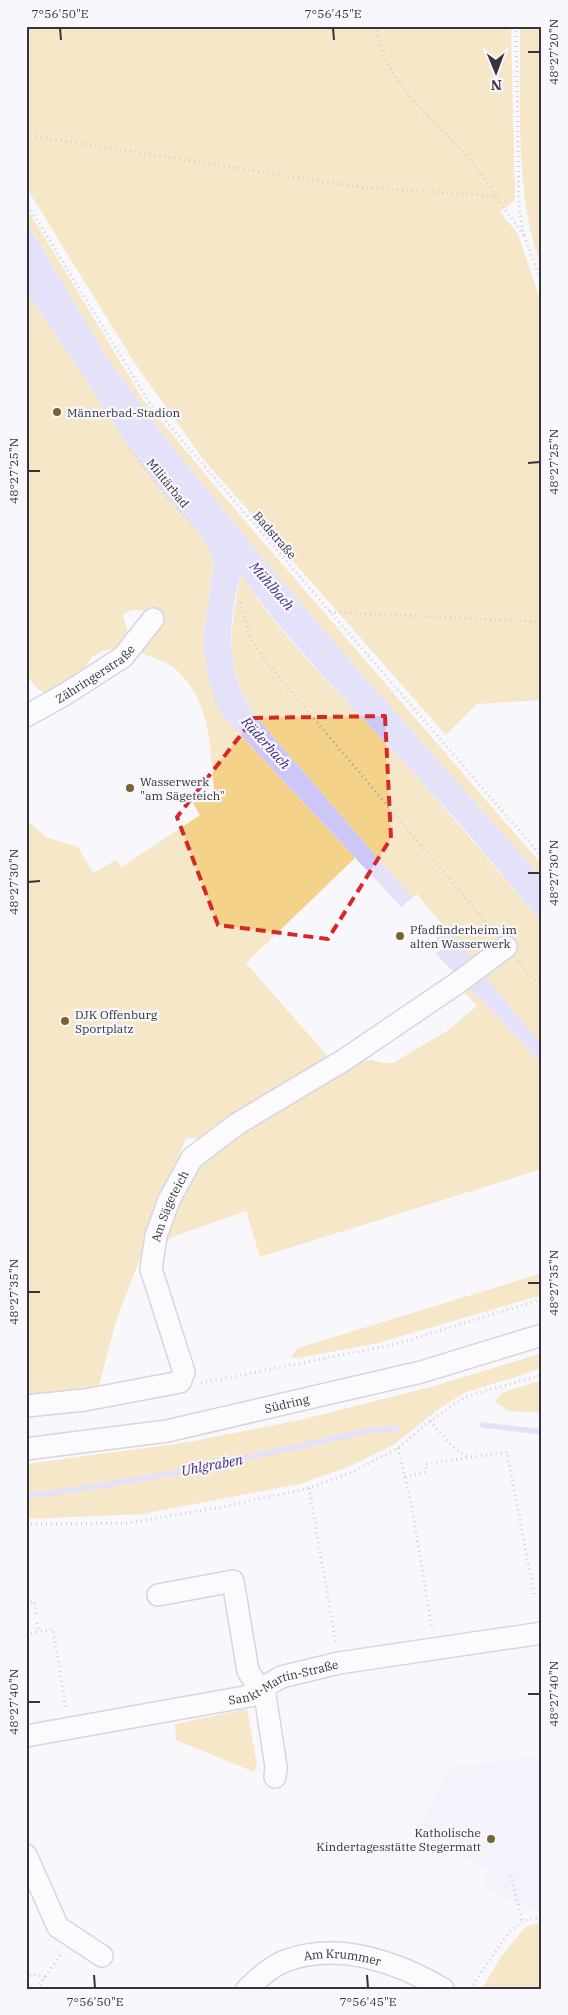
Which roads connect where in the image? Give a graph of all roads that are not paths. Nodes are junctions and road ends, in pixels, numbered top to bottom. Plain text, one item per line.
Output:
1 (154, 619) dead end
2 (26, 716) edge
3 (506, 947) road end
4 (542, 1335) edge
5 (26, 1406) edge
6 (26, 1449) edge
7 (158, 1595) dead end
8 (542, 1633) edge
9 (262, 1689) junction
10 (26, 1736) edge
11 (275, 1777) dead end
12 (26, 1855) edge
13 (102, 1956) dead end
14 (247, 1989) edge
15 (443, 1989) edge

1 - 2 street, Zähringerstraße
3 - 5 street, Am Sägeteich
4 - 6 street, Südring
7 - 9 street
8 - 9 street, Sankt-Martin-Straße
9 - 10 street, Sankt-Martin-Straße
9 - 11 street
12 - 13 street
14 - 15 street, Am Krummer

